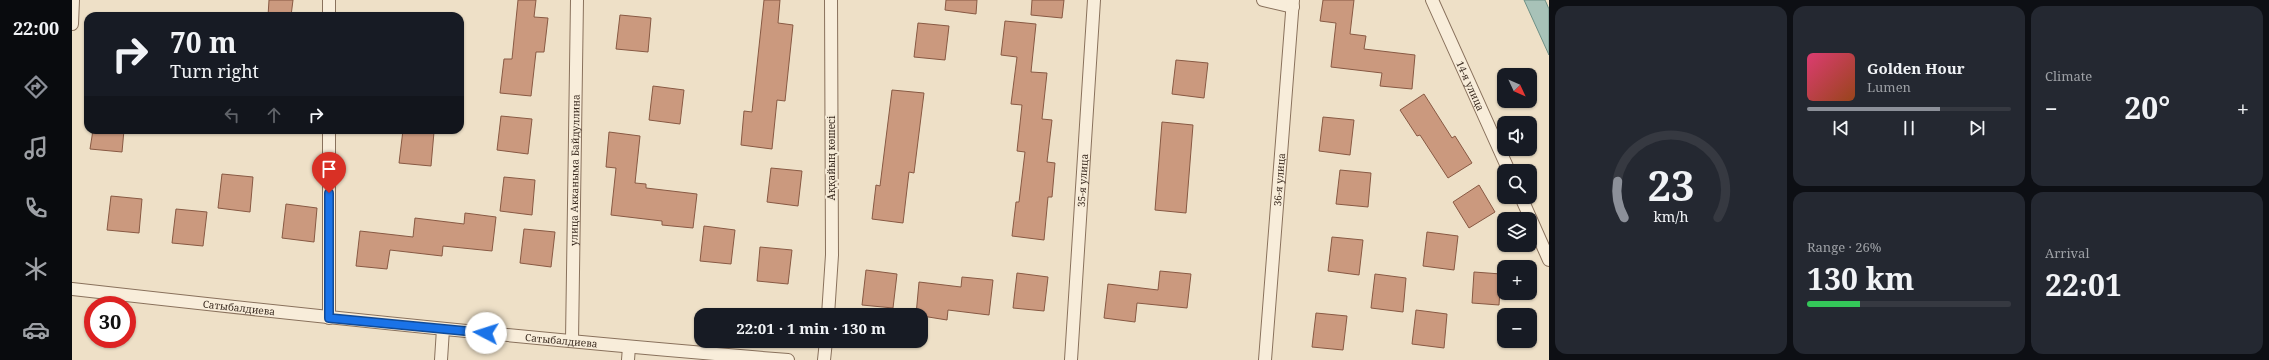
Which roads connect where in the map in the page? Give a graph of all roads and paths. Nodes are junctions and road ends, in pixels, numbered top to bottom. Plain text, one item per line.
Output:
1 (72, 0) edge
2 (329, 0) edge
3 (577, 0) edge
4 (831, 0) edge
5 (1094, 0) edge
6 (1264, 0) edge
7 (1432, 0) edge
8 (1293, 3) edge
9 (329, 12) edge
10 (72, 24) edge
11 (329, 134) edge
12 (1506, 164) edge
13 (1524, 204) edge
14 (1549, 260) edge
15 (72, 289) edge
16 (828, 308) edge
17 (329, 318) junction
18 (443, 329) junction
19 (572, 340) junction
20 (629, 347) junction
21 (825, 348) edge
22 (441, 360) edge
23 (628, 360) edge
24 (788, 360) edge
25 (824, 360) edge
26 (1071, 360) edge
27 (1265, 360) edge

1 - 10 street
2 - 9 street
3 - 19 street, улица Акканыма Байдуллина
4 - 16 street, Аққайың көшесі
5 - 26 street, 35-я улица
6 - 8 street
7 - 12 street, 14-я улица
8 - 27 street, 36-я улица
11 - 17 street
13 - 14 street
15 - 17 street, Сатыбалдиева
17 - 18 street, Сатыбалдиева
18 - 19 street, Сатыбалдиева
18 - 22 street
19 - 20 street, Сатыбалдиева
20 - 23 street
20 - 24 street, Сатыбалдиева
21 - 25 street

